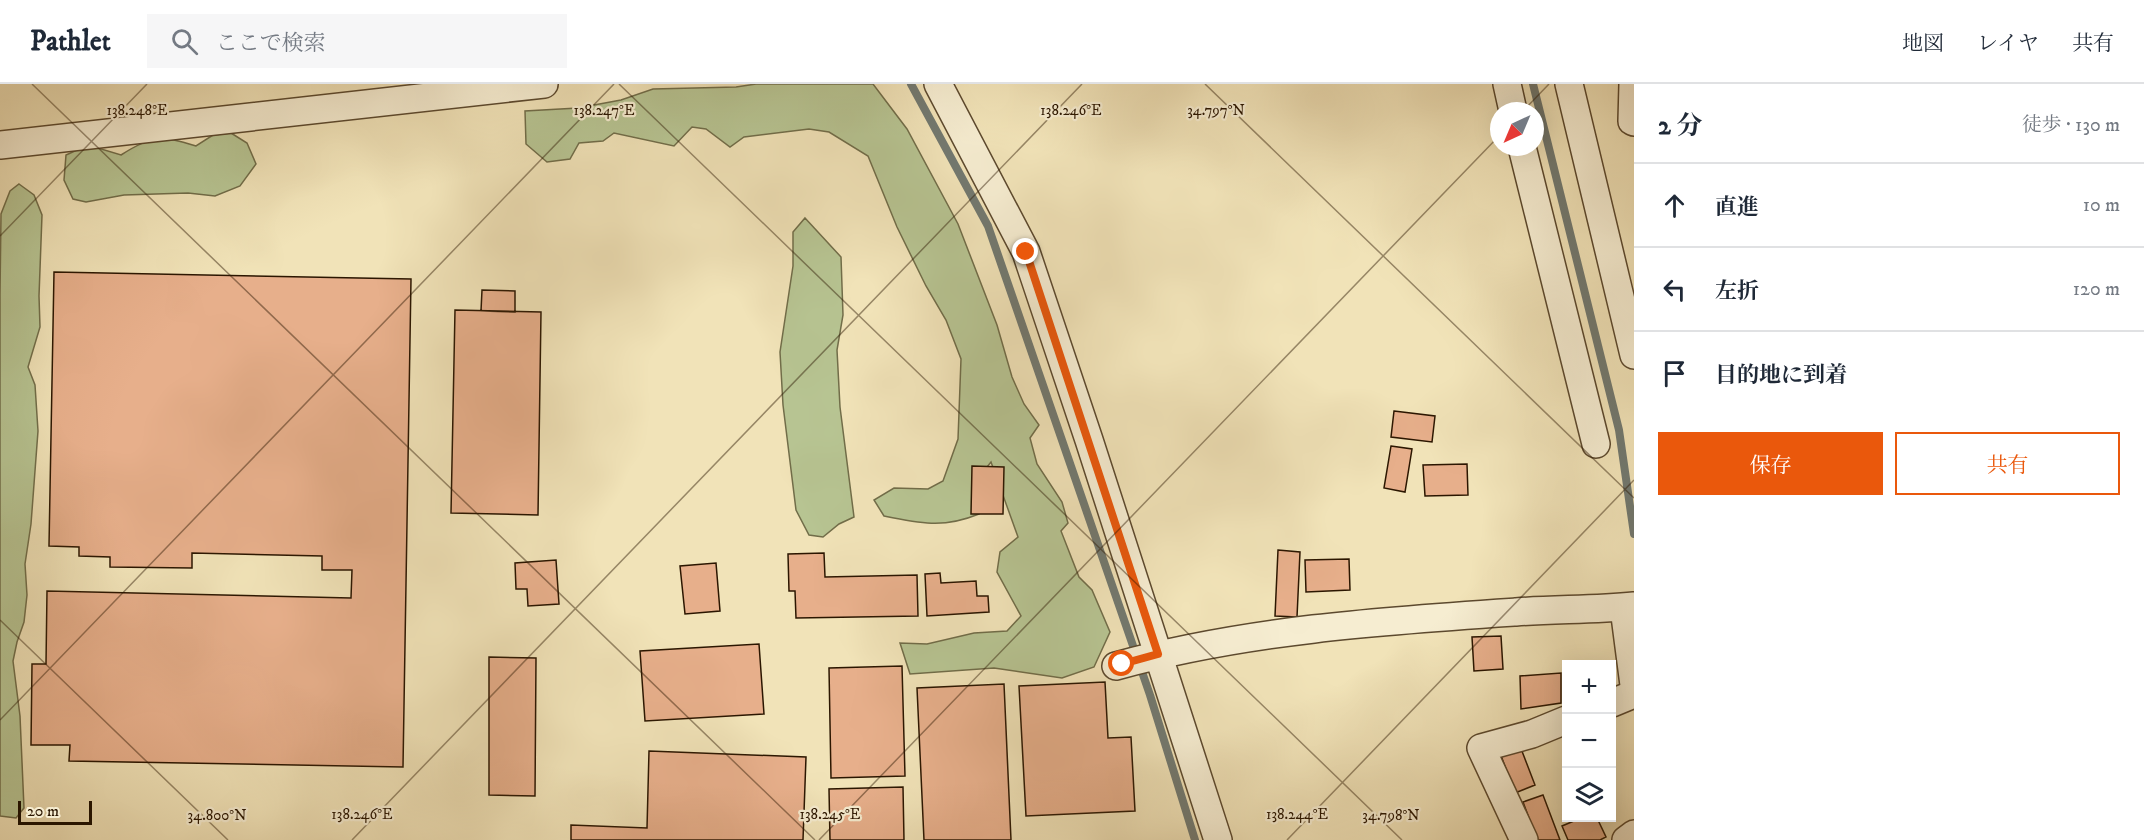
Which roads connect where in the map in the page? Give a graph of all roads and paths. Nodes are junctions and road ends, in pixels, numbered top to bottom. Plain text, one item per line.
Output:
1 (544, 84) edge
2 (938, 84) edge
3 (1507, 84) edge
4 (1569, 84) edge
5 (1633, 84) edge
6 (1511, 102) edge
7 (1634, 122) edge
8 (0, 145) edge
9 (1524, 156) edge
10 (1634, 355) edge
11 (1596, 444) dead end
12 (1630, 607) edge
13 (1156, 654) junction
14 (1119, 665) dead end
15 (1634, 685) edge
16 (1634, 694) edge
17 (1616, 701) edge
18 (1562, 722) edge
19 (1634, 834) edge
20 (1218, 840) edge
21 (1524, 840) edge
22 (1626, 840) edge

1 - 8 street
2 - 13 street
3 - 6 street
4 - 10 street
5 - 7 street
9 - 11 street
12 - 13 street
12 - 15 street
13 - 14 street
13 - 20 street
16 - 17 street
18 - 21 street
19 - 22 street

